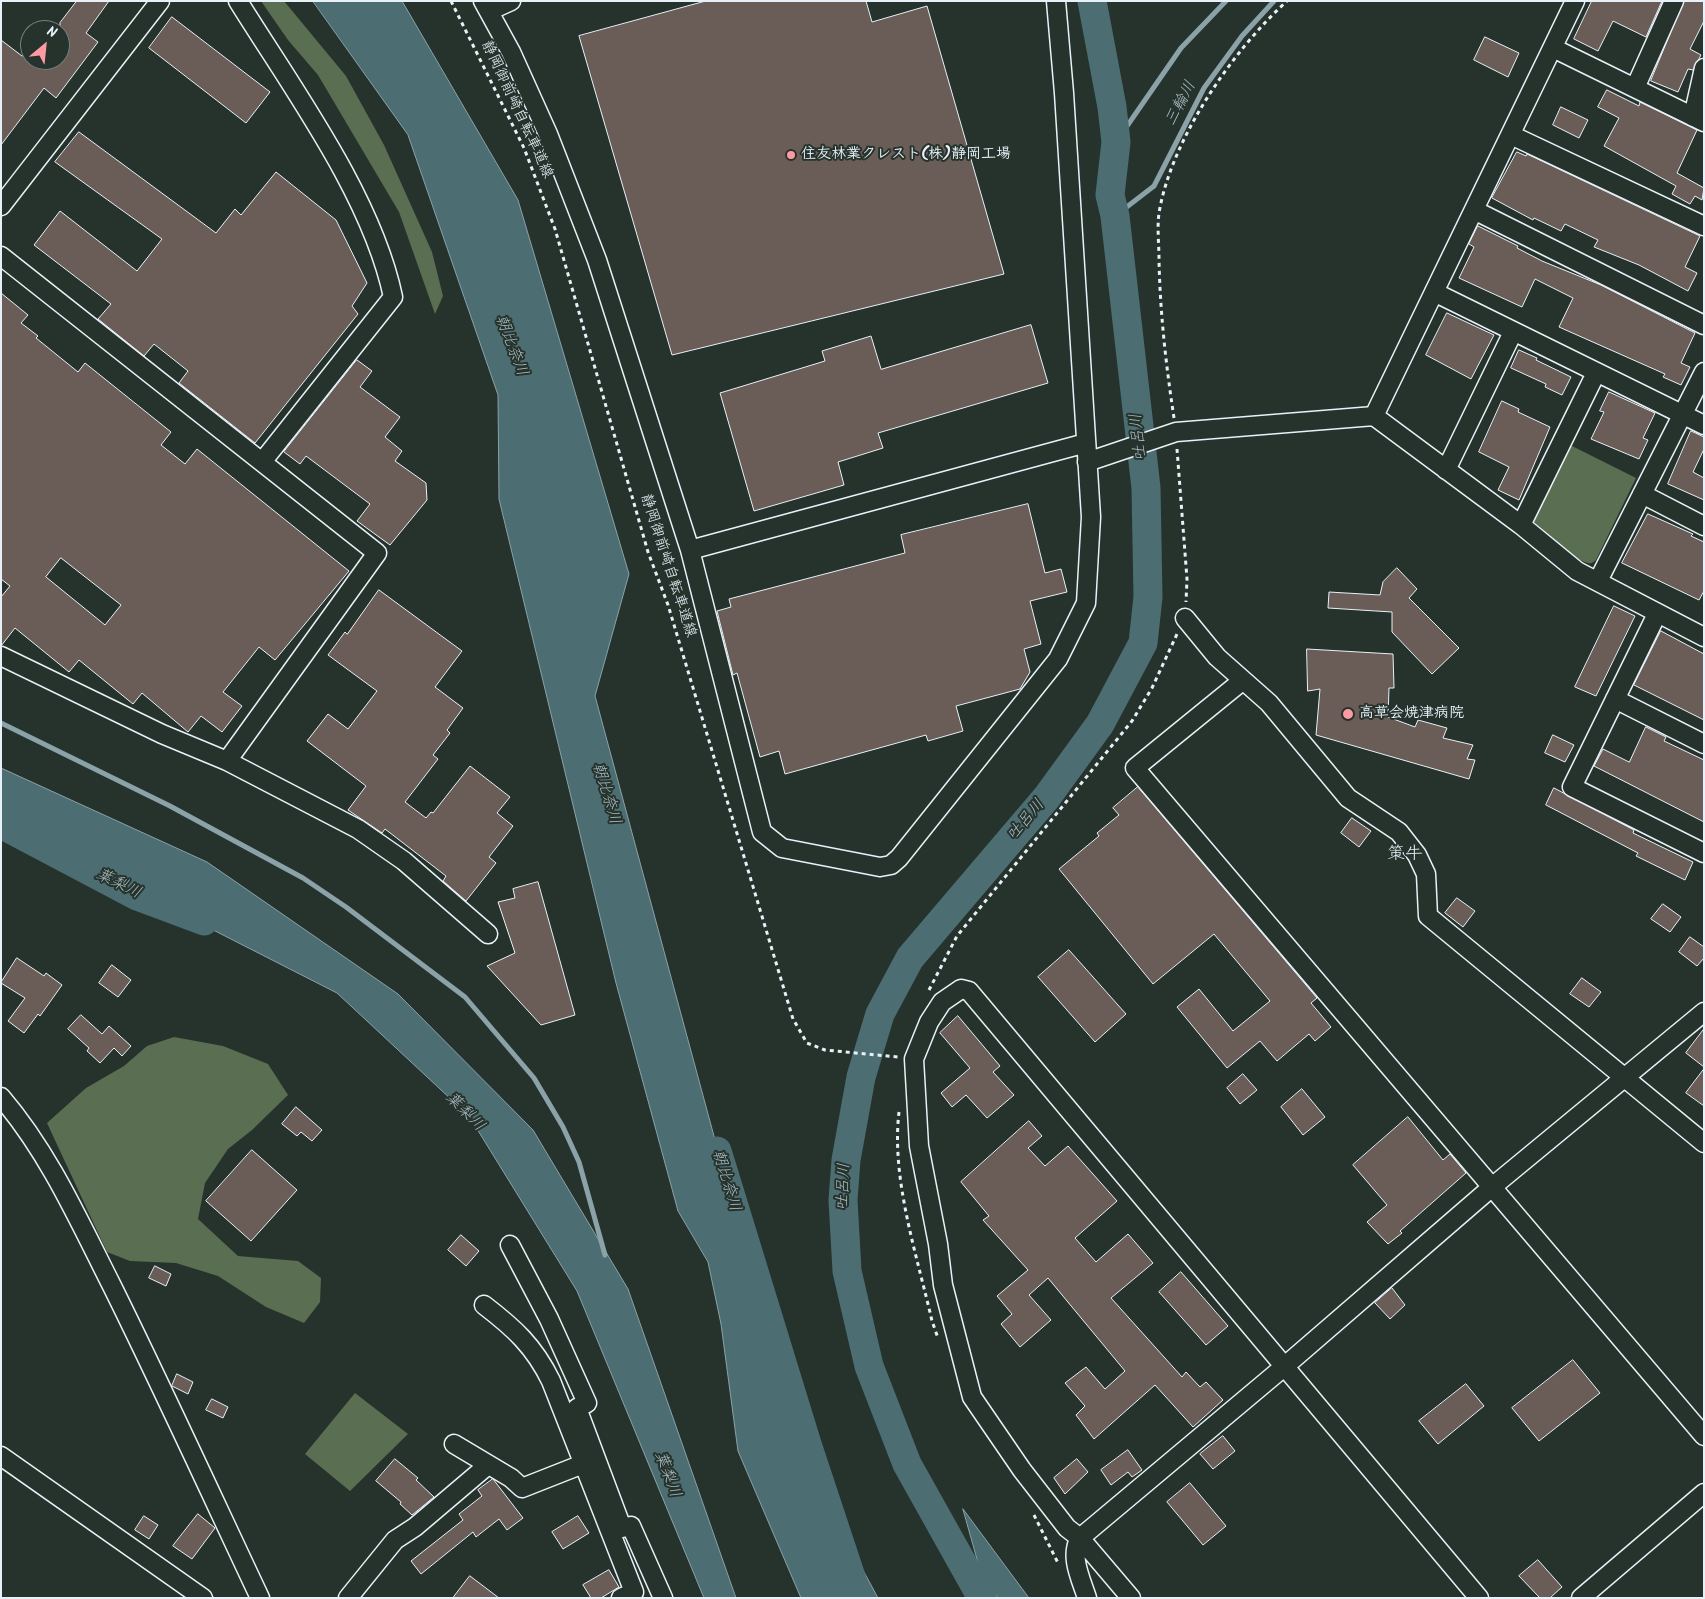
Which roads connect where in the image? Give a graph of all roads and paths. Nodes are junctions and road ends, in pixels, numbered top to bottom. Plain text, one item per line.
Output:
1 (160, 1) edge
2 (238, 1) edge
3 (451, 1) edge
4 (511, 1) edge
5 (1056, 1) edge
6 (1286, 1) edge
7 (1575, 1) edge
8 (1674, 1) edge
9 (486, 6) edge
10 (1553, 48) junction
11 (1704, 68) edge
12 (1635, 88) junction
13 (1698, 120) edge
14 (1511, 135) junction
15 (1, 206) edge
16 (1474, 210) junction
17 (1704, 226) edge
18 (1, 256) edge
19 (1434, 292) junction
20 (1704, 325) edge
21 (1513, 332) junction
22 (1704, 372) edge
23 (1596, 373) junction
24 (1682, 414) junction
25 (1374, 416) junction
26 (1704, 425) edge
27 (1176, 432) junction
28 (1086, 443) junction
29 (262, 462) junction
30 (1087, 462) junction
31 (1446, 470) junction
32 (1642, 494) junction
33 (1522, 526) junction
34 (1704, 526) edge
35 (690, 550) junction
36 (1598, 582) junction
37 (1657, 614) junction
38 (1185, 618) junction
39 (1704, 637) edge
40 (1, 656) edge
41 (1242, 681) junction
42 (1615, 699) junction
43 (1704, 744) edge
44 (227, 761) junction
45 (1704, 852) edge
46 (488, 934) dead end
47 (927, 993) dead end
48 (1704, 1012) edge
49 (914, 1059) junction
50 (1626, 1078) junction
51 (1, 1097) edge
52 (1704, 1143) edge
53 (1492, 1187) junction
54 (510, 1245) dead end
55 (484, 1305) dead end
56 (540, 1358) junction
57 (1285, 1366) junction
58 (577, 1408) junction
59 (1704, 1436) edge
60 (454, 1444) dead end
61 (1, 1456) edge
62 (582, 1464) junction
63 (488, 1465) junction
64 (1704, 1493) edge
65 (622, 1528) junction
66 (1080, 1538) junction
67 (628, 1595) edge
68 (203, 1598) edge
69 (260, 1598) edge
70 (348, 1598) edge
71 (663, 1598) edge
72 (1087, 1598) edge
73 (1131, 1598) edge
74 (1478, 1598) edge
75 (1581, 1598) edge

1 - 15 street
2 - 29 street
3 - 49 path, 静岡御前崎自転車道線
4 - 9 street
5 - 28 street
6 - 27 path
7 - 10 street
8 - 12 street
9 - 35 street
10 - 12 street
10 - 14 street
11 - 13 street
12 - 13 street
14 - 16 street
14 - 17 street
16 - 19 street
16 - 20 street
18 - 29 street
19 - 21 street
19 - 25 street
21 - 23 street
21 - 31 street
22 - 24 street
23 - 24 street
23 - 33 street
24 - 26 street
24 - 32 street
25 - 27 street
25 - 31 street
27 - 30 street
27 - 38 path
28 - 30 street
28 - 35 street
29 - 44 street
30 - 35 street
31 - 33 street
32 - 34 street
32 - 36 street
33 - 36 street
36 - 37 street
37 - 39 street
37 - 42 street
38 - 41 street
38 - 47 path
40 - 44 street
41 - 50 street
41 - 53 street
42 - 43 street
42 - 45 street
44 - 46 street
48 - 50 street
49 - 57 street
49 - 66 street
50 - 52 street
50 - 53 street
51 - 69 street
53 - 57 street
53 - 59 street
54 - 58 street
55 - 56 street
56 - 58 street
56 - 62 street
57 - 66 street
57 - 74 street
58 - 65 street
60 - 63 street
61 - 68 street
62 - 63 street
62 - 67 street
63 - 70 street
64 - 75 street
65 - 67 street
65 - 71 street
66 - 72 street
66 - 73 street

